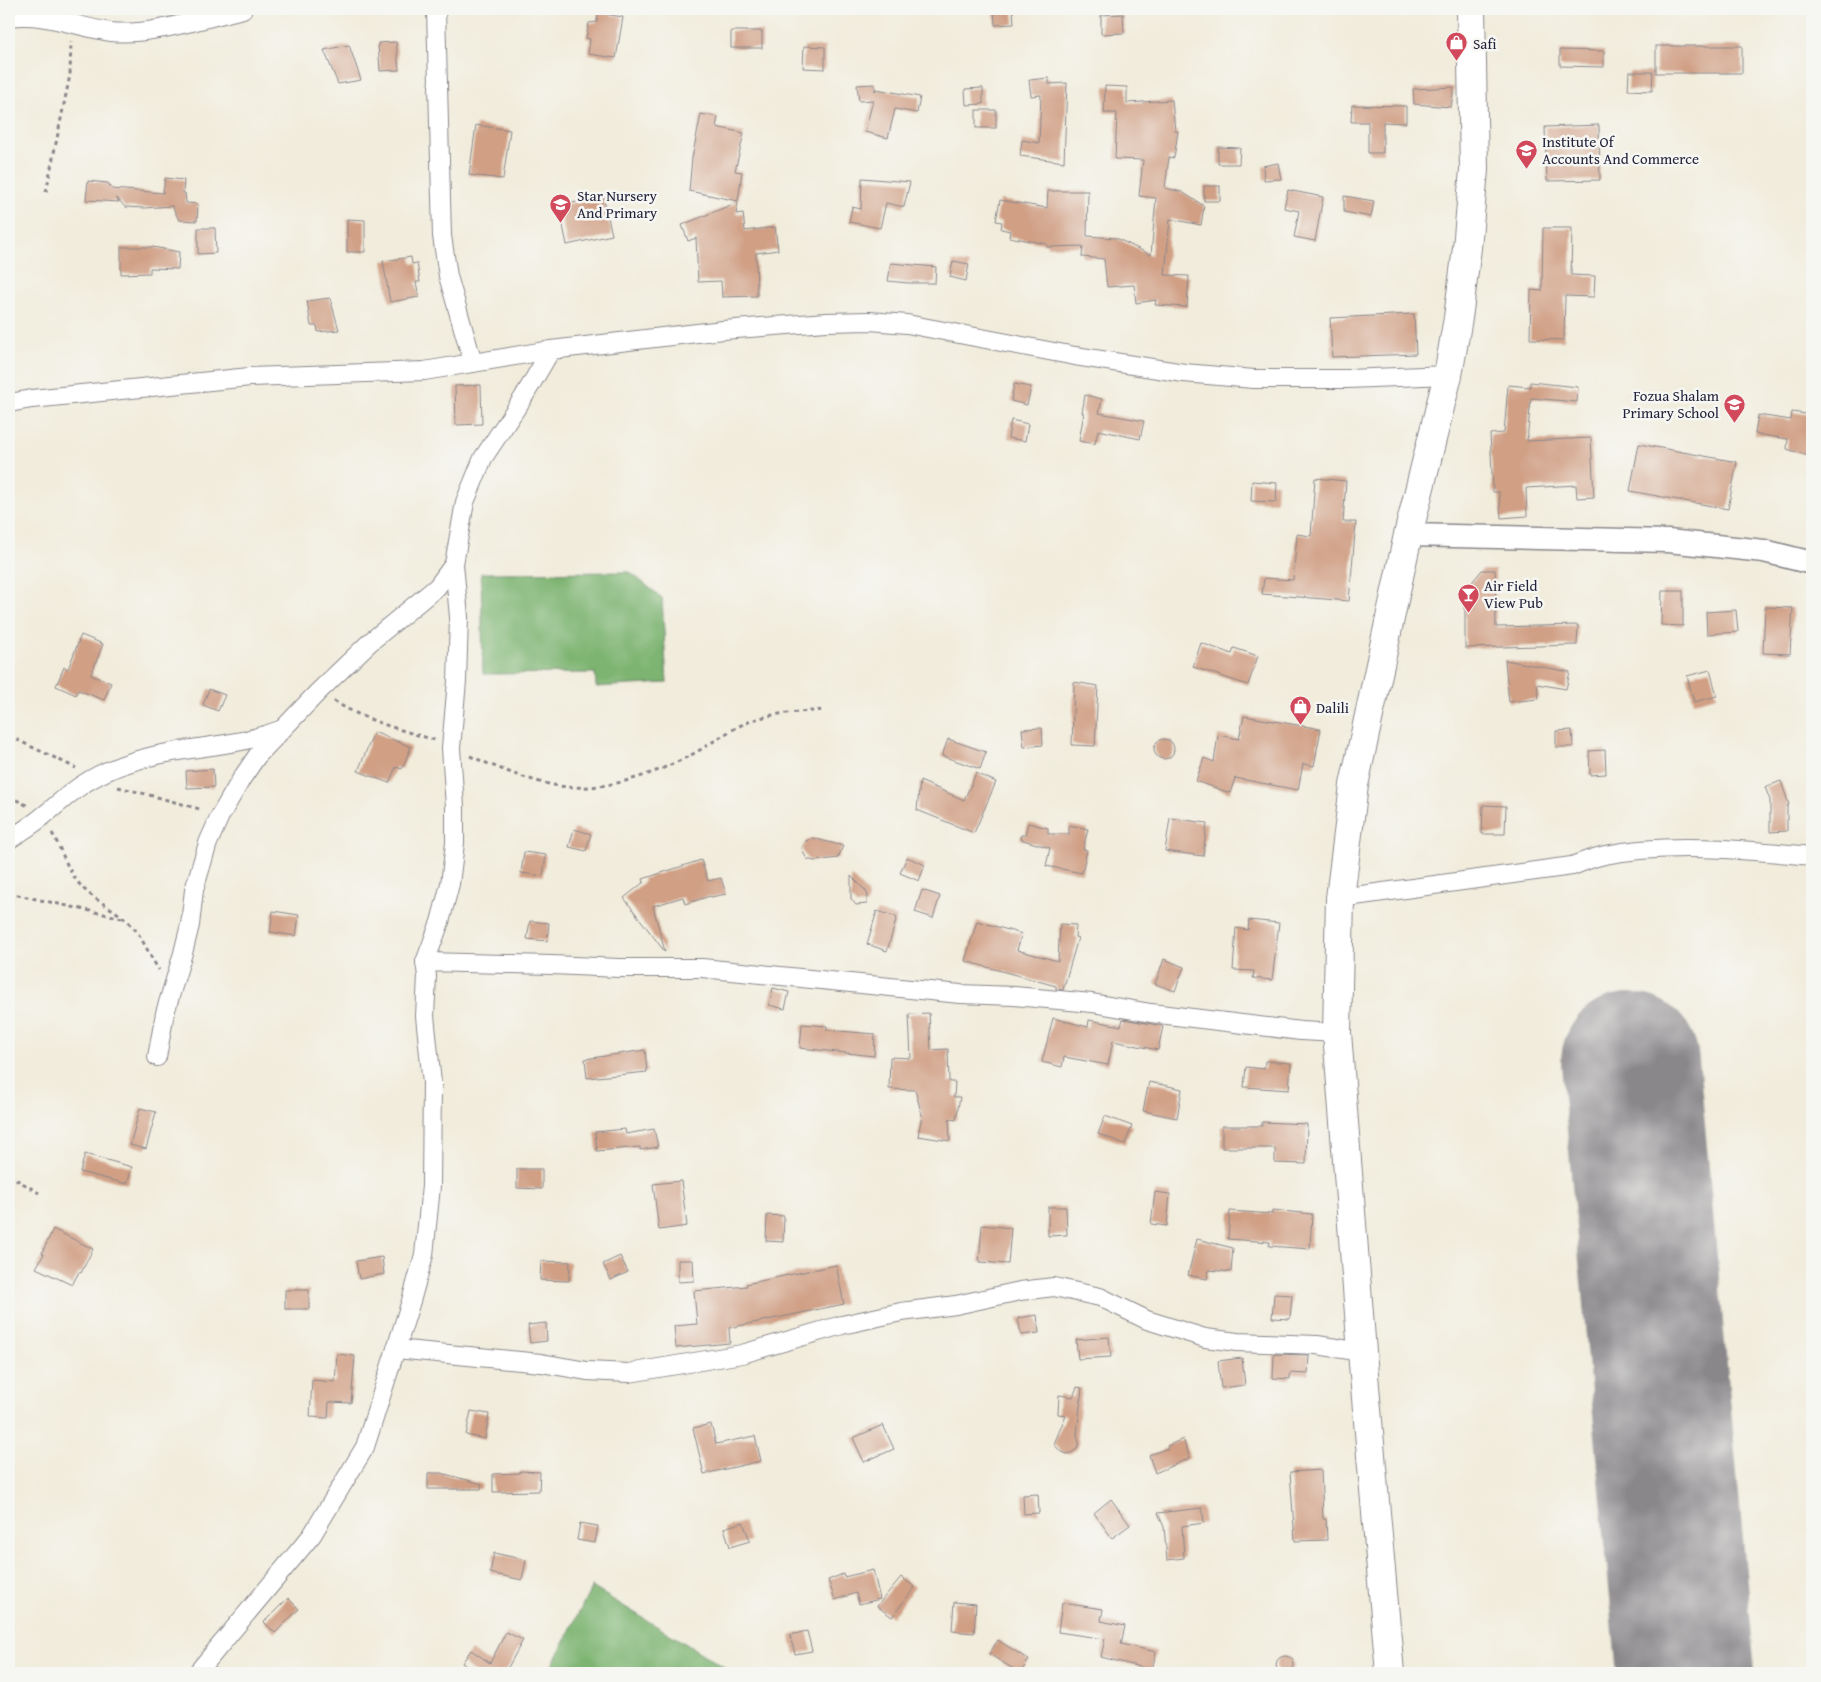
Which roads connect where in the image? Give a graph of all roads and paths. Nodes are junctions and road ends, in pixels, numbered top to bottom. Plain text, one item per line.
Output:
1 (243, 9) edge
2 (436, 9) edge
3 (1471, 9) edge
4 (9, 17) edge
5 (72, 23) junction
6 (46, 192) dead end
7 (551, 350) junction
8 (473, 363) junction
9 (1448, 375) junction
10 (9, 403) edge
11 (1408, 535) junction
12 (1812, 563) edge
13 (454, 564) junction
14 (318, 692) junction
15 (825, 710) dead end
16 (281, 730) junction
17 (451, 748) junction
18 (9, 796) edge
19 (42, 818) junction
20 (9, 840) edge
21 (1812, 856) edge
22 (9, 893) edge
23 (1340, 898) junction
24 (125, 918) junction
25 (425, 962) junction
26 (170, 996) junction
27 (1337, 1033) junction
28 (157, 1057) dead end
29 (9, 1175) edge
30 (39, 1193) dead end
31 (396, 1349) junction
32 (1362, 1352) junction
33 (197, 1673) edge
34 (1390, 1673) edge

1 - 5 street
2 - 8 street
3 - 9 main road
4 - 5 street
5 - 6 path
7 - 8 street
7 - 9 street
7 - 13 street
8 - 10 street
9 - 11 main road
11 - 12 street
11 - 23 main road
13 - 14 street
13 - 17 street
14 - 16 street
14 - 17 path
15 - 17 path
16 - 19 street
16 - 26 street
17 - 25 street
18 - 19 path
19 - 20 street
19 - 24 path
21 - 23 street
22 - 24 path
23 - 27 main road
24 - 26 path
25 - 27 street
25 - 31 street
26 - 28 street
27 - 32 main road
29 - 30 path
31 - 32 street
31 - 33 street
32 - 34 main road

